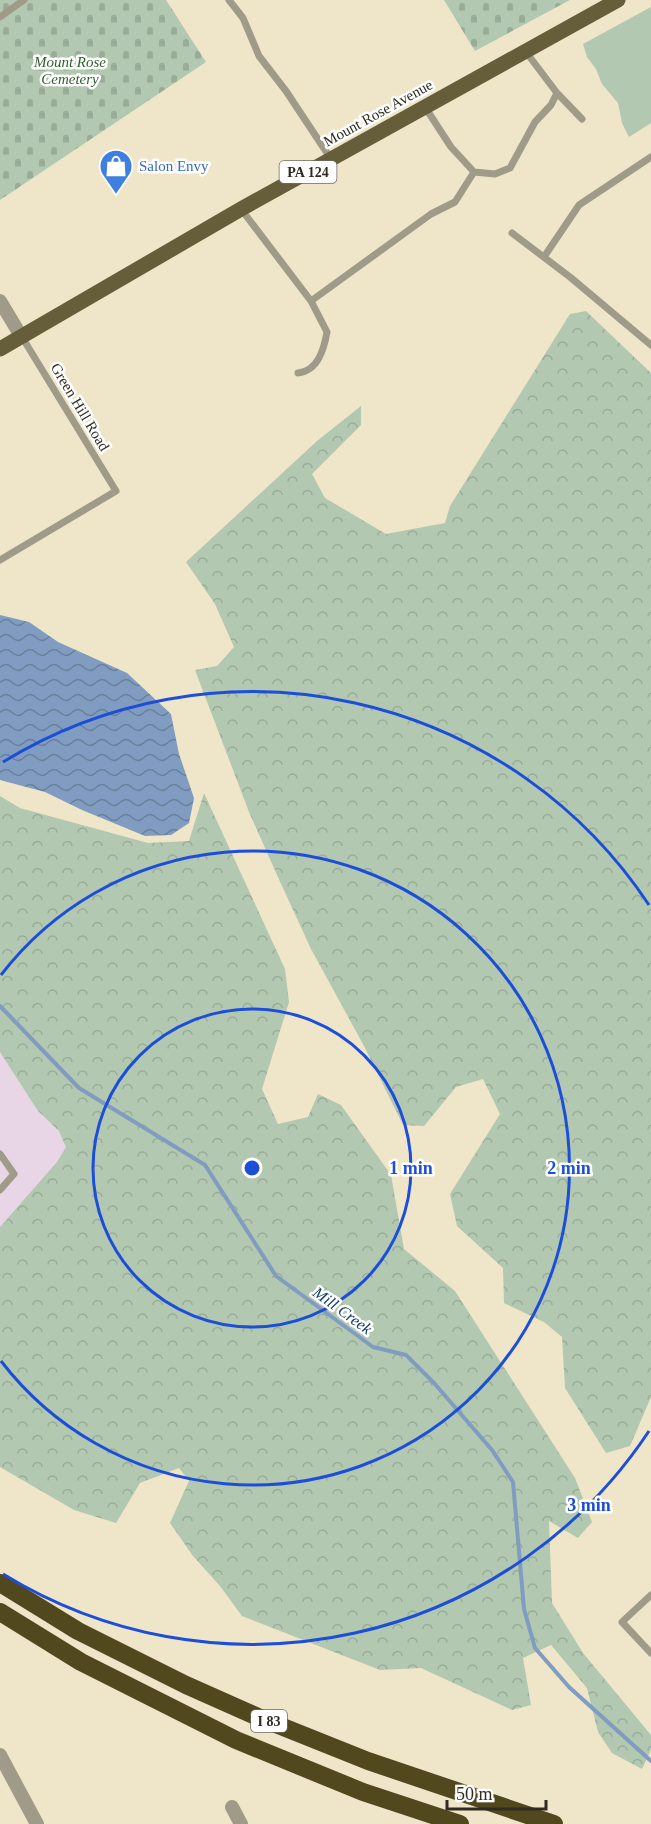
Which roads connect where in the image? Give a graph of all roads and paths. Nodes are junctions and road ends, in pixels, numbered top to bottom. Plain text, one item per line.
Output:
1 (24, 0) edge
2 (229, 0) edge
3 (618, 0) edge
4 (0, 17) edge
5 (526, 51) junction
6 (557, 93) junction
7 (425, 107) junction
8 (582, 118) dead end
9 (651, 157) edge
10 (331, 159) junction
11 (474, 172) junction
12 (241, 209) junction
13 (512, 233) dead end
14 (544, 257) junction
15 (0, 301) edge
16 (311, 301) junction
17 (21, 336) junction
18 (651, 345) edge
19 (0, 349) edge
20 (298, 373) dead end
21 (0, 560) edge
22 (0, 1155) edge
23 (0, 1190) edge
24 (0, 1583) edge
25 (651, 1595) edge
26 (0, 1612) edge
27 (651, 1653) edge
28 (0, 1755) edge
29 (232, 1807) dead end
30 (37, 1824) edge
31 (241, 1824) edge
32 (460, 1824) edge
33 (554, 1824) edge

1 - 4 lane
2 - 10 lane
3 - 5 main road, Mount Rose Avenue / PA 124
5 - 6 lane
5 - 7 main road, Mount Rose Avenue / PA 124
6 - 8 lane
6 - 11 lane
7 - 10 main road, Mount Rose Avenue / PA 124
7 - 11 lane
9 - 14 lane
10 - 12 main road, Mount Rose Avenue / PA 124
11 - 16 lane
12 - 16 lane
12 - 17 main road, Mount Rose Avenue / PA 124
13 - 14 lane
14 - 18 lane
15 - 17 street
16 - 20 lane
17 - 19 main road, Mount Rose Avenue / PA 124
17 - 21 lane, Green Hill Road
22 - 23 lane
24 - 33 highway, I 83
25 - 27 lane
26 - 32 highway, I 83
28 - 30 street
29 - 31 street

